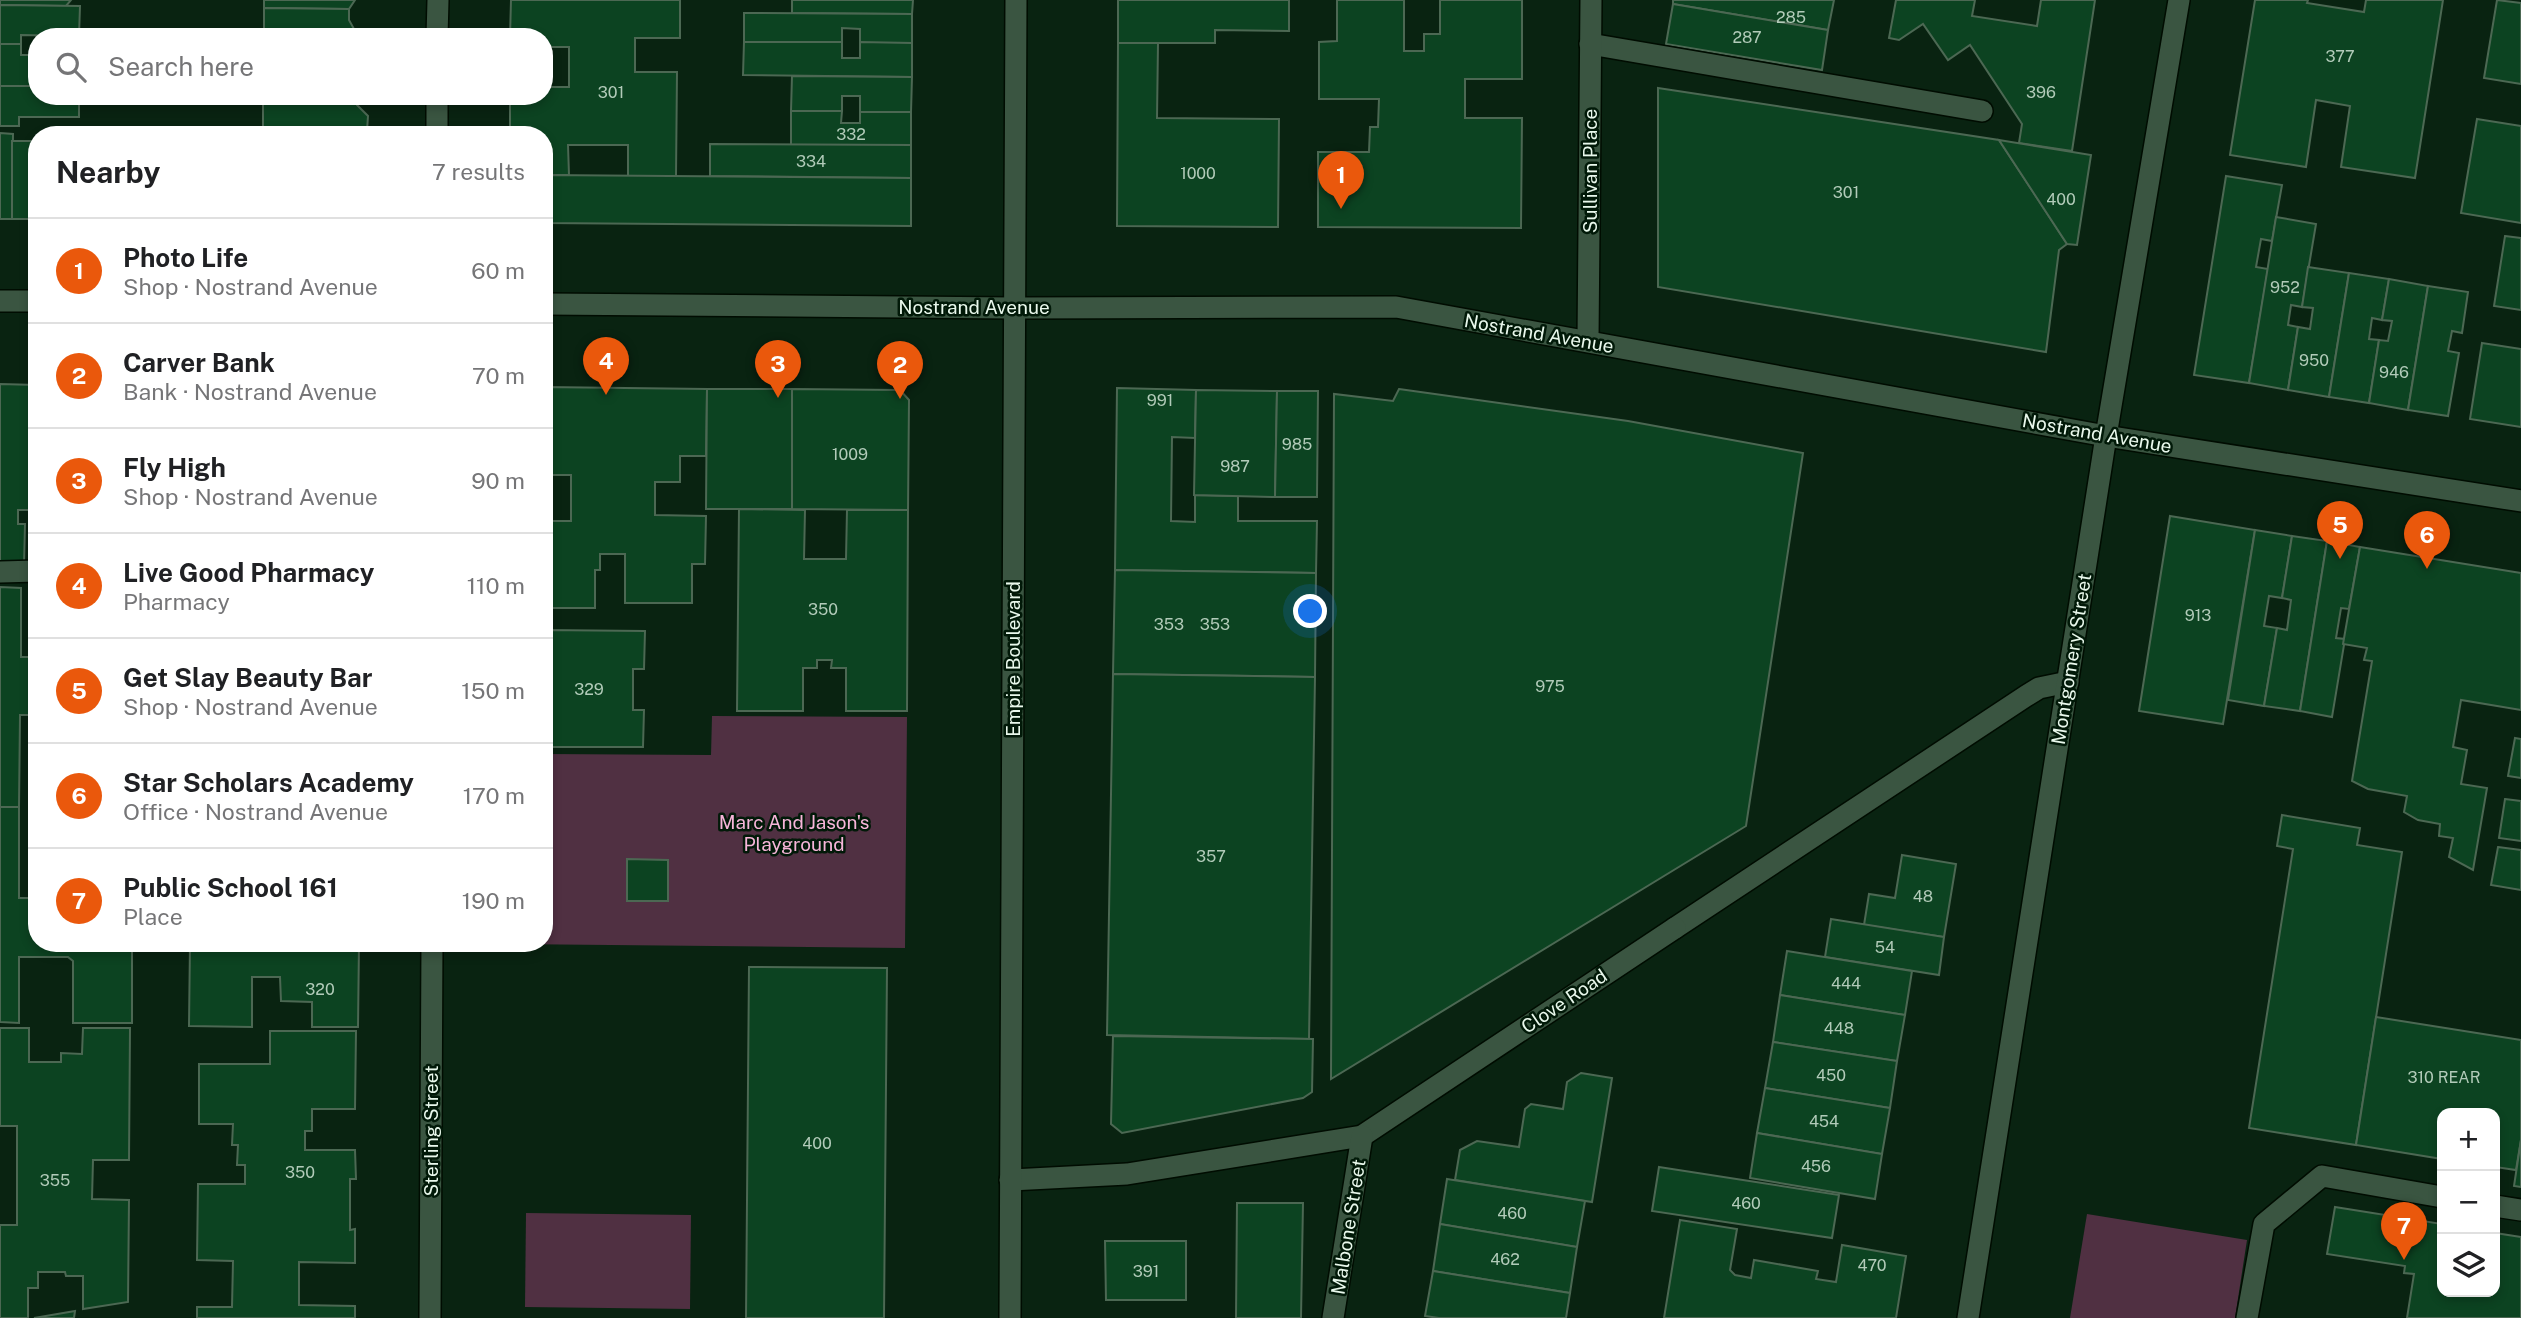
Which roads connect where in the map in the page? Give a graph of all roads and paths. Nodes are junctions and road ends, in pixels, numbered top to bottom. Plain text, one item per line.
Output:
1 (438, 0) edge
2 (1016, 0) edge
3 (1591, 0) edge
4 (2179, 0) edge
5 (438, 28) edge
6 (1591, 44) junction
7 (437, 105) edge
8 (1982, 111) dead end
9 (437, 126) edge
10 (0, 301) edge
11 (28, 301) edge
12 (553, 304) edge
13 (1014, 308) junction
14 (1588, 341) junction
15 (2106, 436) junction
16 (2521, 501) edge
17 (28, 571) edge
18 (0, 572) edge
19 (2068, 682) junction
20 (432, 952) edge
21 (1362, 1136) junction
22 (1010, 1180) junction
23 (2437, 1196) edge
24 (2500, 1207) edge
25 (2521, 1210) edge
26 (430, 1318) edge
27 (1010, 1318) edge
28 (1333, 1318) edge
29 (1968, 1318) edge
30 (2247, 1318) edge

1 - 5 main road
2 - 13 main road, Empire Boulevard
3 - 6 main road, Sullivan Place
4 - 15 main road, Montgomery Street
6 - 8 main road
6 - 14 main road, Sullivan Place
7 - 9 main road
10 - 11 main road
12 - 13 main road, Nostrand Avenue
13 - 14 main road, Nostrand Avenue
13 - 22 main road, Empire Boulevard
14 - 15 main road, Nostrand Avenue
15 - 16 main road, Nostrand Avenue
15 - 19 main road, Montgomery Street
17 - 18 main road
19 - 21 main road, Clove Road
19 - 29 main road, Montgomery Street
20 - 26 main road, Sterling Street
21 - 22 main road, Clove Road
21 - 28 main road, Malbone Street
22 - 27 main road, Empire Boulevard
23 - 30 main road
24 - 25 main road

